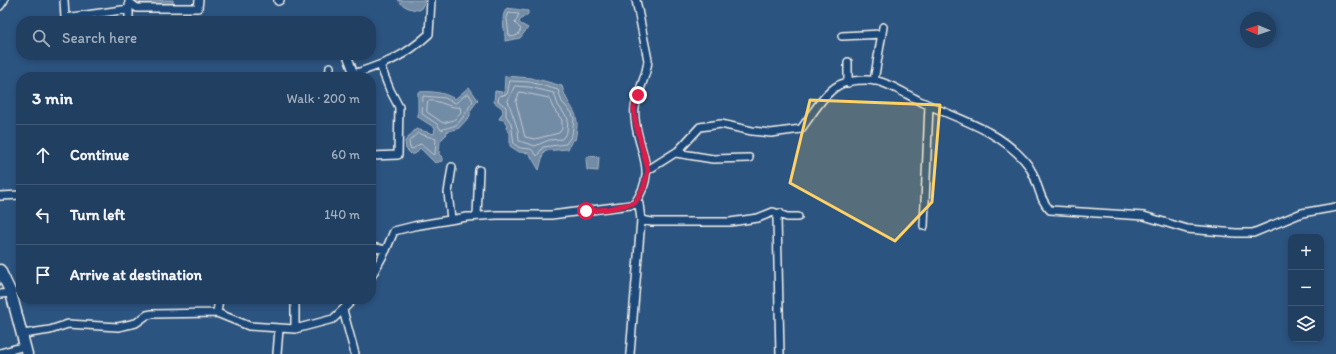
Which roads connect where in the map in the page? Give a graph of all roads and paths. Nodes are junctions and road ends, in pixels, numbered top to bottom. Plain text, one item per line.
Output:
1 (4, 0) edge
2 (64, 0) edge
3 (199, 0) edge
4 (432, 0) edge
5 (636, 0) edge
6 (129, 1) edge
7 (0, 6) edge
8 (129, 9) junction
9 (65, 16) edge
10 (79, 16) edge
11 (129, 16) edge
12 (842, 36) dead end
13 (349, 60) edge
14 (848, 62) dead end
15 (380, 65) junction
16 (330, 67) dead end
17 (330, 72) edge
18 (353, 72) edge
19 (362, 72) edge
20 (874, 81) junction
21 (848, 83) junction
22 (929, 106) junction
23 (676, 153) junction
24 (376, 156) edge
25 (749, 158) dead end
26 (452, 167) dead end
27 (479, 170) dead end
28 (648, 170) junction
29 (16, 195) edge
30 (0, 196) edge
31 (635, 203) junction
32 (1336, 207) edge
33 (780, 213) junction
34 (477, 216) junction
35 (798, 217) dead end
36 (451, 219) junction
37 (641, 220) junction
38 (924, 226) dead end
39 (376, 248) edge
40 (386, 250) junction
41 (376, 268) edge
42 (0, 270) edge
43 (11, 293) junction
44 (0, 294) edge
45 (218, 304) edge
46 (295, 304) edge
47 (349, 304) edge
48 (343, 310) junction
49 (217, 313) junction
50 (279, 329) junction
51 (295, 329) junction
52 (23, 334) junction
53 (26, 350) edge
54 (0, 353) edge
55 (277, 354) edge
56 (355, 354) edge
57 (630, 354) edge
58 (780, 354) edge

1 - 7 street
2 - 9 street
3 - 6 street
4 - 15 street
5 - 28 street
6 - 8 street
8 - 10 street
8 - 11 street
12 - 20 street
13 - 18 street
14 - 21 street
15 - 19 street
15 - 24 street
16 - 17 street
20 - 21 street
20 - 22 street
21 - 23 street
22 - 32 street
22 - 38 street
23 - 25 street
23 - 28 street
26 - 36 street
27 - 34 street
28 - 31 street
29 - 30 street
31 - 34 street
31 - 37 street
33 - 35 street
33 - 37 street
33 - 58 street
34 - 36 street
36 - 40 street
37 - 57 street
39 - 40 street
40 - 41 street
42 - 43 highway
43 - 44 street
43 - 52 highway
45 - 49 street
46 - 51 street
47 - 48 street
48 - 51 street
48 - 56 street
49 - 50 street
49 - 52 street
50 - 51 street
50 - 55 street
52 - 53 highway
53 - 54 street

